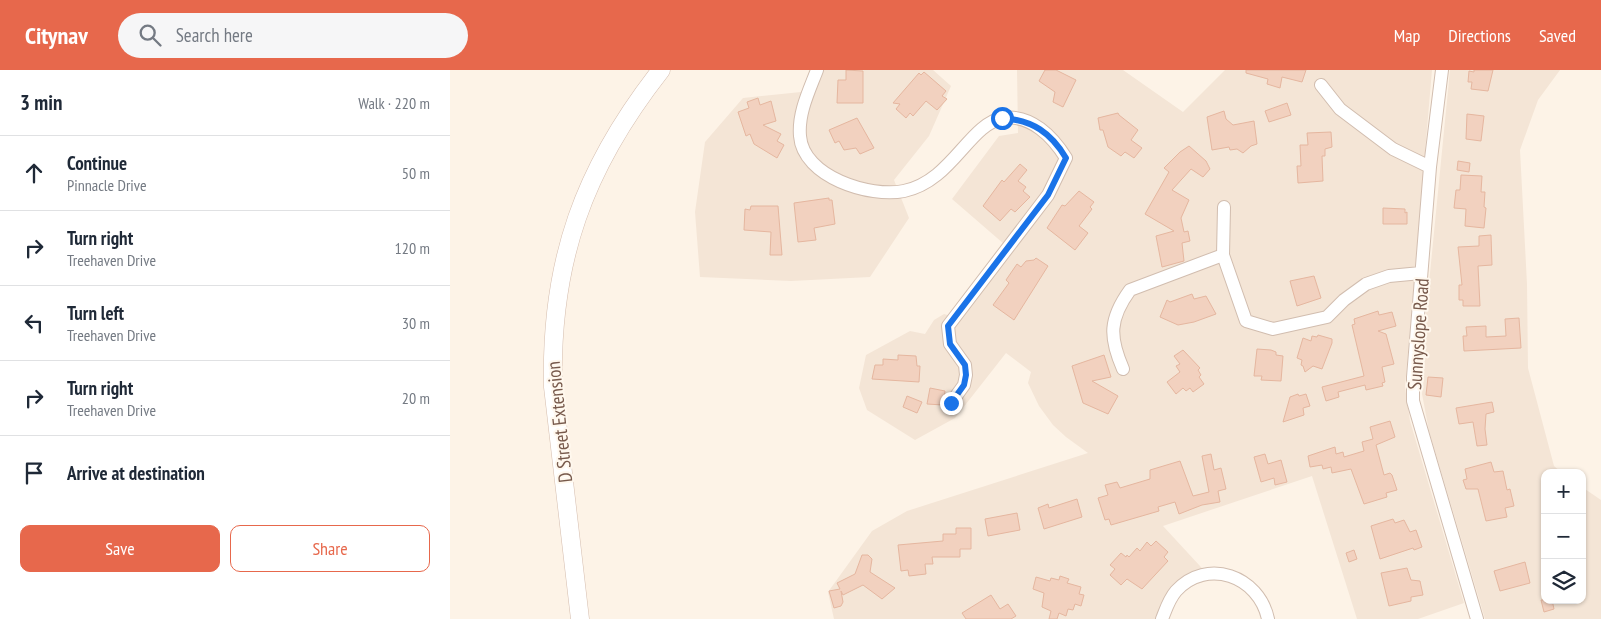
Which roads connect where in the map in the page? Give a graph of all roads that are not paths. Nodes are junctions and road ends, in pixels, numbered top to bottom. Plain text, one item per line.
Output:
1 (661, 70) edge
2 (817, 70) edge
3 (1442, 70) edge
4 (1321, 85) dead end
5 (1430, 167) junction
6 (1224, 207) dead end
7 (1223, 255) junction
8 (1422, 273) junction
9 (1123, 369) dead end
10 (951, 403) dead end
11 (580, 619) edge
12 (1162, 619) edge
13 (1268, 619) edge
14 (1477, 619) edge

1 - 11 street, D Street Extension
2 - 10 street
3 - 5 street, Sunnyslope Road
4 - 5 street
5 - 8 street, Sunnyslope Road
6 - 7 street
7 - 8 street
7 - 9 street
8 - 14 street, Sunnyslope Road
12 - 13 street

